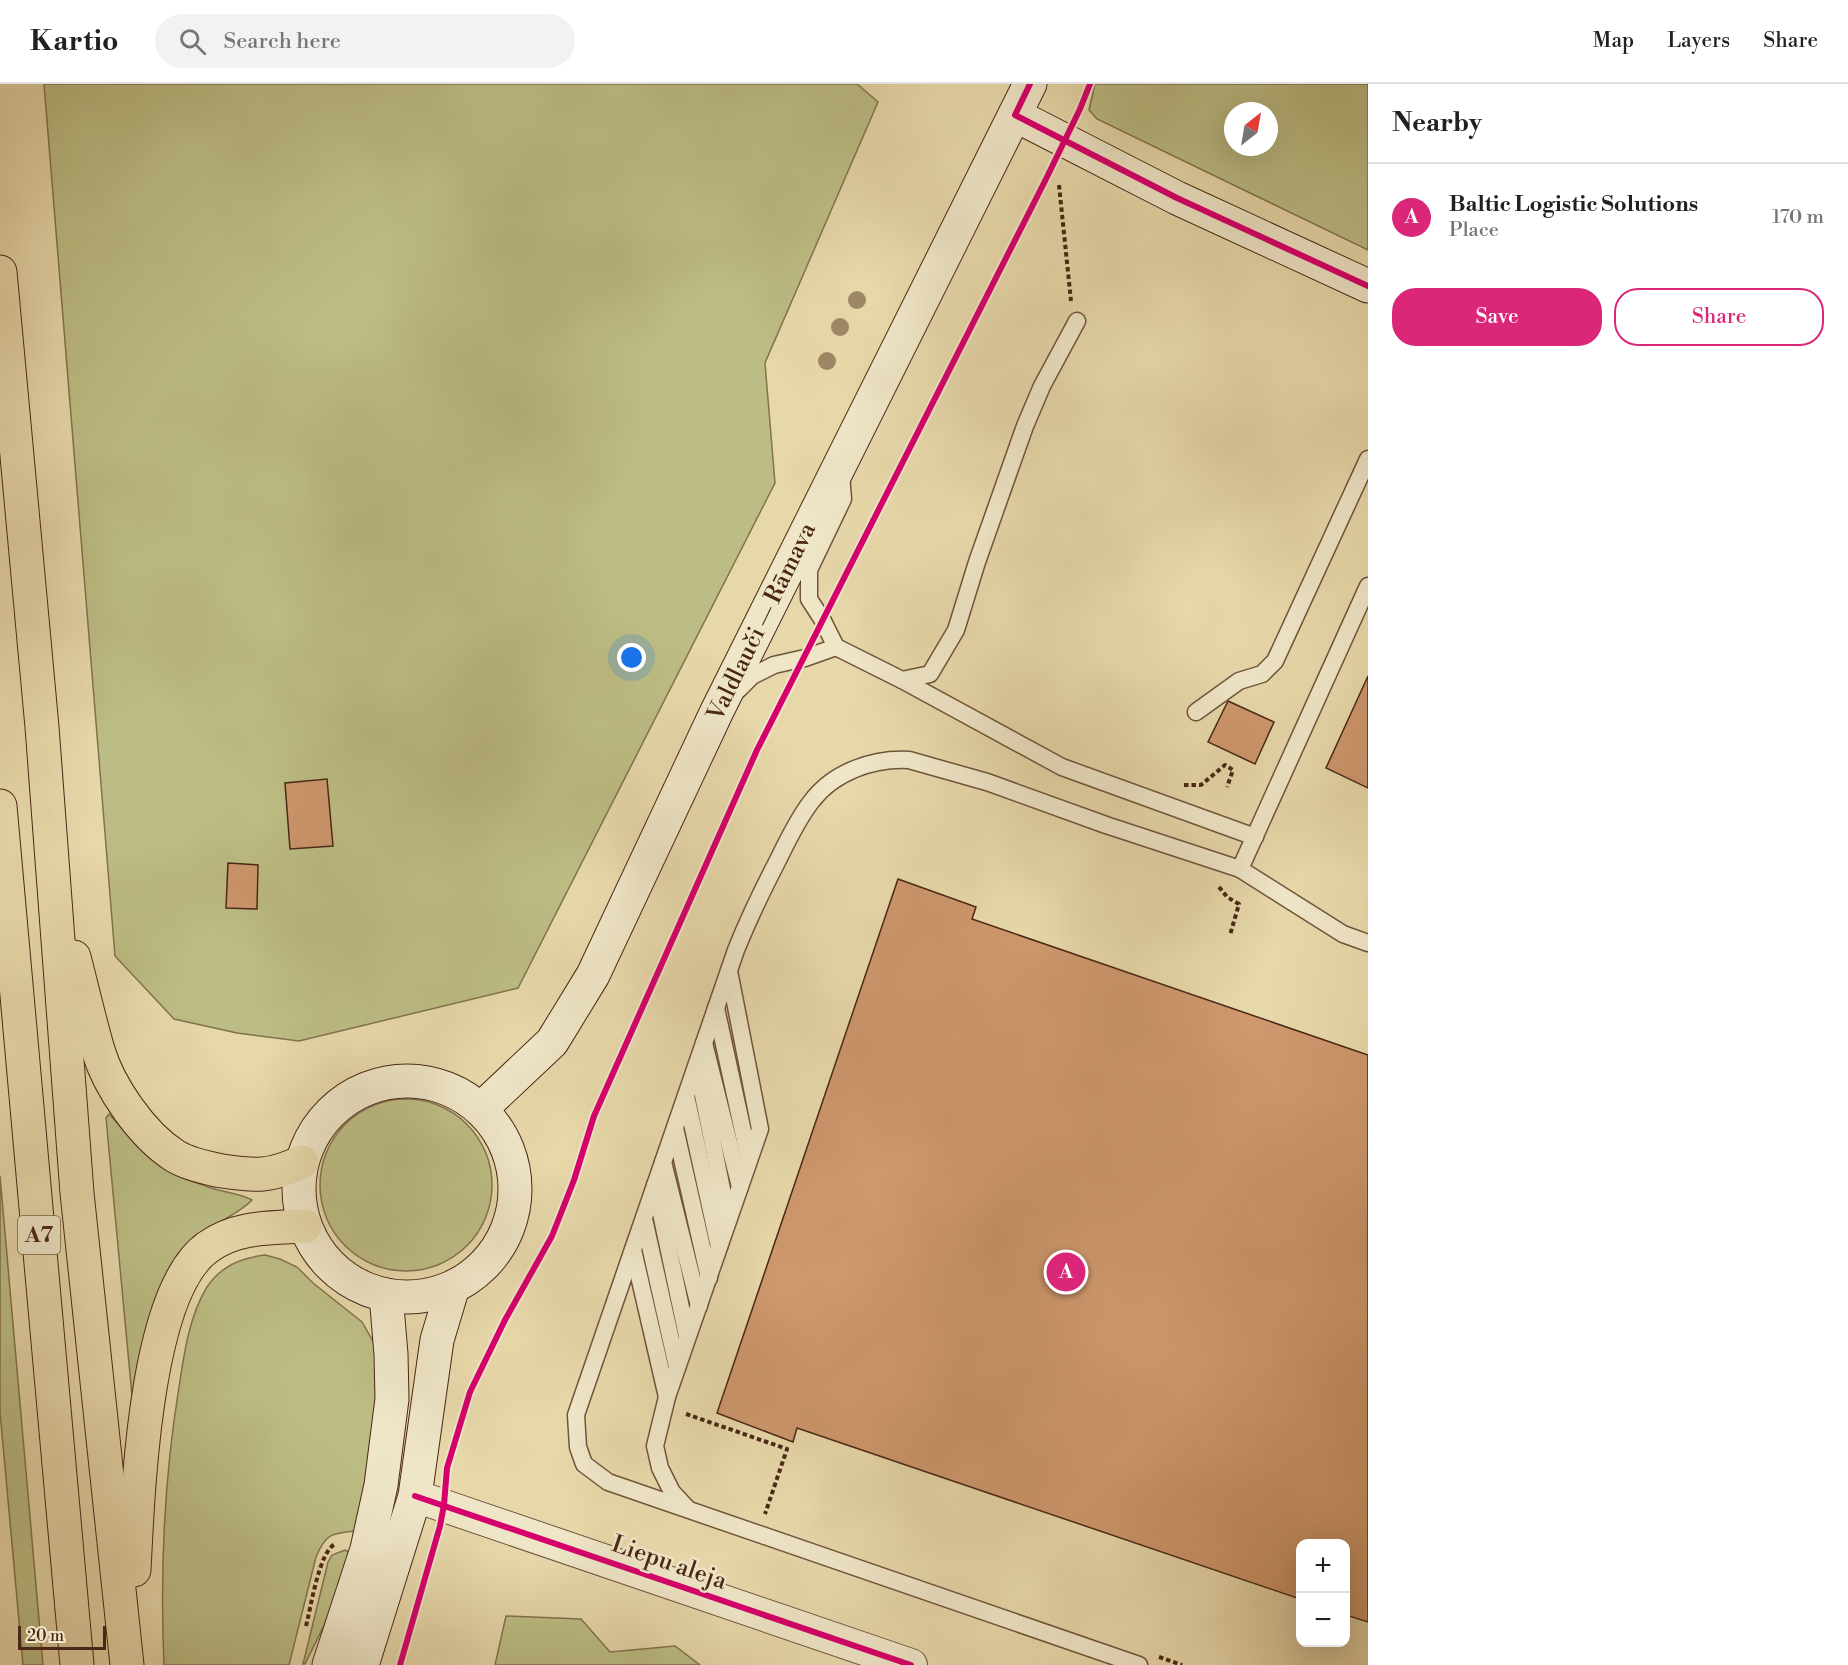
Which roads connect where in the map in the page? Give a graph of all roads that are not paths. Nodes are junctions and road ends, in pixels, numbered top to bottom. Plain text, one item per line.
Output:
1 (1030, 84) edge
2 (1015, 115) junction
3 (0, 272) edge
4 (1368, 286) edge
5 (1077, 321) road end
6 (1368, 459) edge
7 (841, 462) junction
8 (1368, 586) edge
9 (836, 647) junction
10 (902, 680) junction
11 (717, 711) junction
12 (1196, 712) dead end
13 (0, 806) edge
14 (1255, 837) junction
15 (1240, 869) junction
16 (54, 884) junction
17 (1368, 943) edge
18 (729, 970) junction
19 (716, 1007) junction
20 (704, 1042) junction
21 (697, 1064) junction
22 (686, 1095) junction
23 (481, 1109) junction
24 (675, 1127) junction
25 (749, 1159) junction
26 (663, 1161) junction
27 (302, 1162) junction
28 (655, 1184) junction
29 (740, 1187) junction
30 (644, 1218) junction
31 (728, 1221) junction
32 (305, 1226) junction
33 (719, 1248) junction
34 (633, 1249) junction
35 (709, 1278) junction
36 (452, 1290) junction
37 (386, 1295) junction
38 (699, 1306) junction
39 (688, 1338) junction
40 (678, 1368) junction
41 (667, 1397) junction
42 (415, 1496) junction
43 (690, 1511) junction
44 (1144, 1659) edge
45 (77, 1665) edge
46 (128, 1665) edge
47 (328, 1665) edge
48 (362, 1665) edge
49 (911, 1665) edge

1 - 2 main road, Valdlauči — Rāmava
2 - 4 main road
2 - 7 main road, Valdlauči — Rāmava
3 - 16 highway, A7
5 - 10 lane
6 - 12 lane
7 - 9 lane
7 - 11 main road, Valdlauči — Rāmava
8 - 14 lane
9 - 10 lane
9 - 11 lane
10 - 14 lane
11 - 23 main road, Valdlauči — Rāmava
13 - 45 highway, A7
14 - 15 lane
15 - 17 lane
15 - 18 lane
16 - 27 highway
16 - 46 highway, A7
18 - 19 lane
18 - 25 lane
19 - 20 lane
19 - 25 lane
20 - 21 lane
20 - 29 lane
21 - 22 lane
21 - 31 lane
22 - 24 lane
22 - 33 lane
23 - 27 main road
23 - 36 main road
24 - 26 lane
24 - 35 lane
25 - 29 lane
26 - 28 lane
26 - 38 lane
27 - 32 main road
28 - 30 lane
28 - 39 lane
29 - 31 lane
30 - 34 lane
30 - 40 lane
31 - 33 lane
32 - 37 main road
32 - 46 highway
33 - 35 lane
34 - 41 lane
34 - 43 lane
35 - 38 lane
36 - 37 main road
36 - 42 main road
37 - 47 main road
38 - 39 lane
39 - 40 lane
40 - 41 lane
41 - 43 lane
42 - 48 main road
42 - 49 street, Liepu aleja
43 - 44 lane

